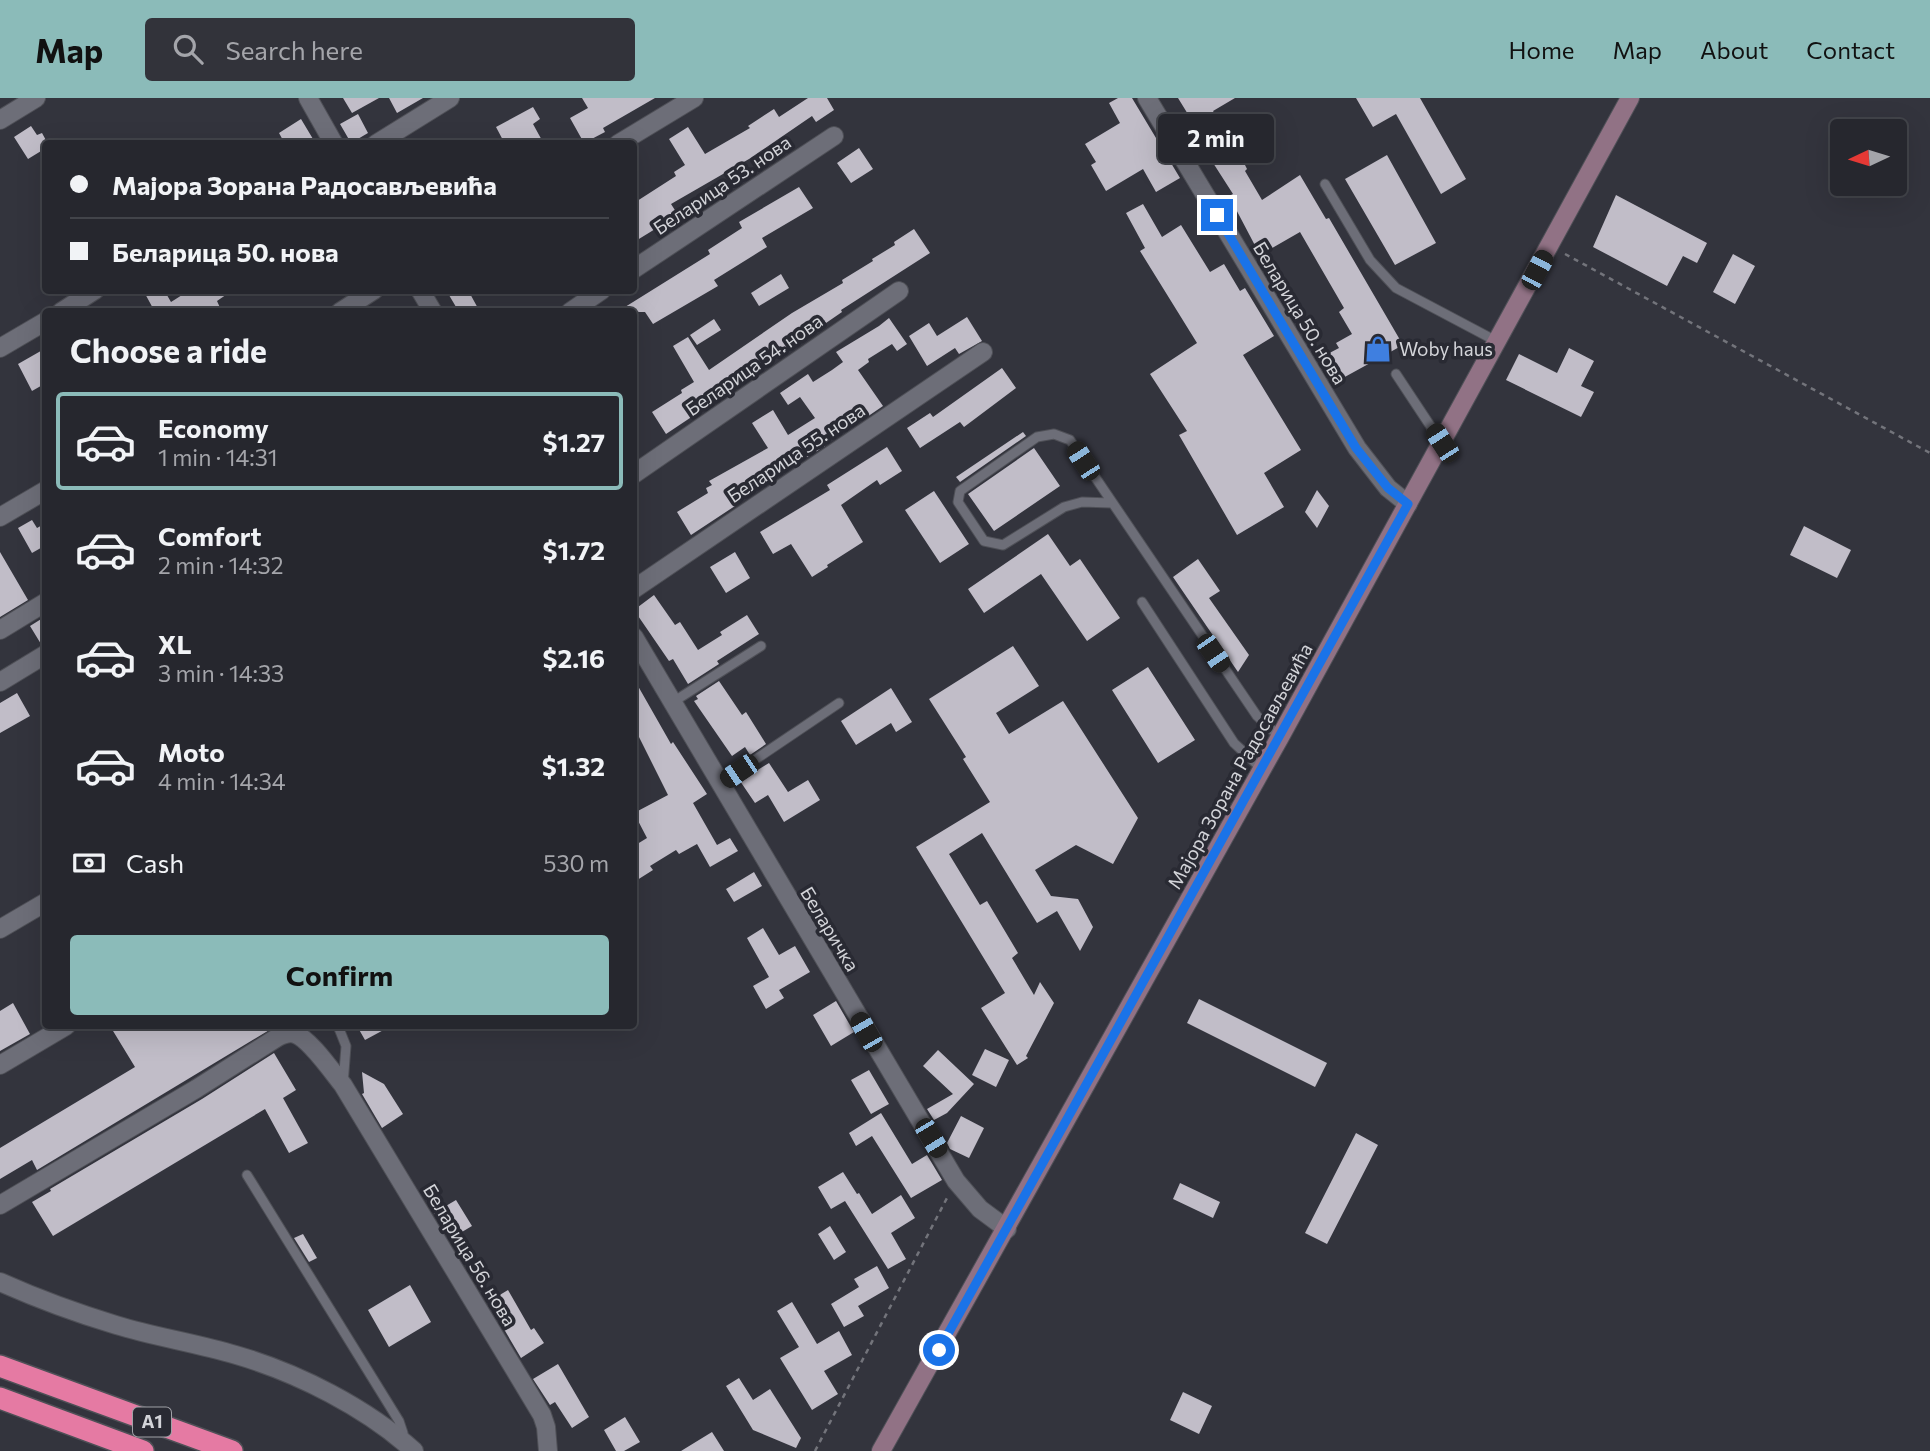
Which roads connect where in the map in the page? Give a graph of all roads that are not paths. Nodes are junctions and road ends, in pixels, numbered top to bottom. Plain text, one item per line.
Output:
1 (36, 98) edge
2 (308, 98) edge
3 (450, 98) edge
4 (694, 98) edge
5 (1147, 98) edge
6 (1630, 98) edge
7 (0, 120) edge
8 (834, 136) dead end
9 (332, 140) edge
10 (382, 140) edge
11 (625, 140) edge
12 (1325, 184) dead end
13 (637, 267) edge
14 (899, 291) dead end
15 (89, 294) edge
16 (368, 294) edge
17 (596, 294) edge
18 (67, 308) edge
19 (346, 308) edge
20 (576, 308) edge
21 (42, 323) edge
22 (1497, 342) junction
23 (0, 348) edge
24 (983, 352) dead end
25 (1396, 374) dead end
26 (1442, 443) junction
27 (637, 472) edge
28 (42, 492) edge
29 (1111, 503) junction
30 (1408, 504) junction
31 (0, 517) edge
32 (637, 587) edge
33 (1142, 602) dead end
34 (42, 605) edge
35 (0, 630) edge
36 (637, 642) edge
37 (761, 646) dead end
38 (42, 656) edge
39 (0, 682) edge
40 (673, 702) junction
41 (839, 703) dead end
42 (1280, 737) junction
43 (1262, 769) junction
44 (719, 784) junction
45 (42, 904) edge
46 (0, 929) edge
47 (61, 1029) edge
48 (286, 1029) edge
49 (339, 1029) edge
50 (0, 1065) edge
51 (343, 1086) junction
52 (247, 1175) dead end
53 (0, 1205) edge
54 (1007, 1229) junction
55 (0, 1282) edge
56 (0, 1366) edge
57 (0, 1398) edge
58 (408, 1446) edge
59 (144, 1451) edge
60 (232, 1451) edge
61 (548, 1451) edge
62 (881, 1451) edge

1 - 7 street
2 - 9 street
3 - 10 street
4 - 11 street
5 - 30 street, Беларица 50. нова
6 - 22 main road, Мајора Зорана Радосављевића
8 - 13 street, Беларица 53. нова
12 - 22 lane
14 - 27 street, Беларица 54. нова
15 - 18 street
16 - 19 street
17 - 20 street
21 - 23 street
22 - 26 main road, Мајора Зорана Радосављевића
24 - 32 street, Беларица 55. нова
25 - 26 lane
26 - 30 main road, Мајора Зорана Радосављевића
28 - 31 street
29 - 29 lane
29 - 42 lane
30 - 42 main road, Мајора Зорана Радосављевића
33 - 43 lane
34 - 35 street
36 - 40 street, Беларичка
37 - 40 lane
38 - 39 street
40 - 44 street, Беларичка
41 - 44 lane
42 - 43 main road, Мајора Зорана Радосављевића
43 - 54 main road, Мајора Зорана Радосављевића
44 - 54 street, Беларичка
45 - 46 street
47 - 50 street
48 - 51 street, Беларица 56. нова
48 - 53 street, Беларица 56. нова
49 - 51 lane
51 - 61 street, Беларица 56. нова
52 - 58 lane
54 - 62 main road, Мајора Зорана Радосављевића
55 - 58 street
56 - 60 highway, A1
57 - 59 highway, A1

